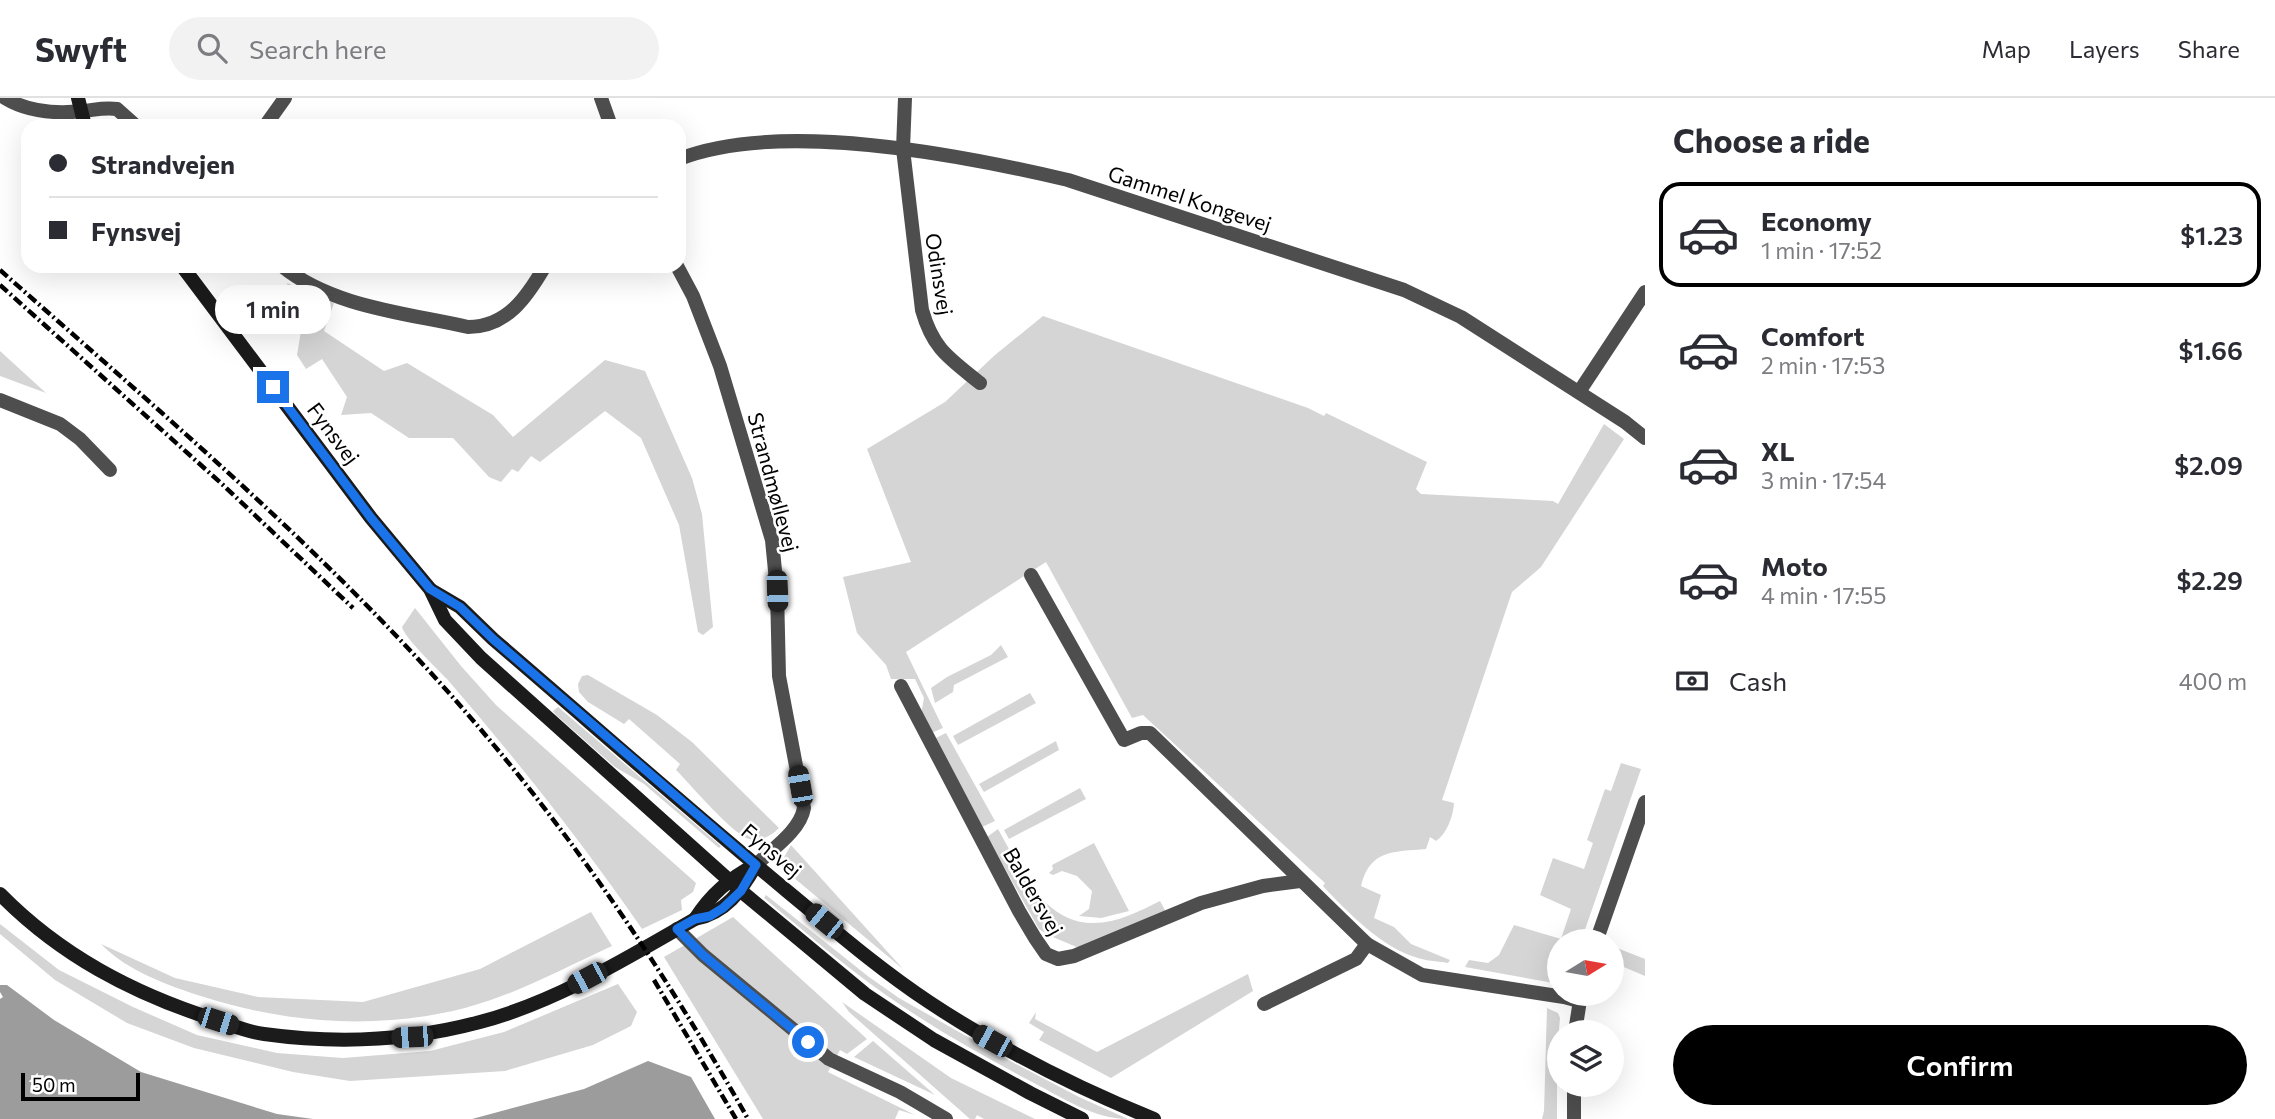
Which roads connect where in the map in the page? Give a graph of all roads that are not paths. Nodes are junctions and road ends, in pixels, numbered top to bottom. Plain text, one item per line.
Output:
1 (5, 98) edge
2 (285, 98) edge
3 (601, 98) edge
4 (905, 98) edge
5 (81, 112) edge
6 (128, 119) edge
7 (270, 119) edge
8 (608, 119) edge
9 (903, 149) junction
10 (686, 156) edge
11 (187, 273) edge
12 (290, 273) edge
13 (540, 273) edge
14 (681, 273) edge
15 (1645, 292) edge
16 (980, 383) dead end
17 (1579, 392) junction
18 (0, 400) edge
19 (1645, 438) edge
20 (110, 470) dead end
21 (1031, 575) dead end
22 (430, 589) junction
23 (901, 687) dead end
24 (1645, 802) edge
25 (756, 865) junction
26 (729, 880) junction
27 (1300, 881) junction
28 (741, 891) junction
29 (0, 894) edge
30 (695, 919) junction
31 (677, 929) junction
32 (1601, 929) edge
33 (1367, 944) junction
34 (1547, 994) edge
35 (1264, 1004) dead end
36 (1574, 1097) edge
37 (946, 1119) edge
38 (1082, 1119) edge
39 (1154, 1119) edge
40 (1574, 1119) edge

1 - 5 street
2 - 7 street
3 - 8 street
4 - 9 street, Odinsvej
5 - 6 street
9 - 10 street, Gammel Kongevej
9 - 16 street, Odinsvej
9 - 17 street, Gammel Kongevej
11 - 22 main road, Fynsvej
12 - 13 street
14 - 25 street, Strandmøllevej
15 - 17 street
17 - 19 street, Gammel Kongevej
18 - 20 street
21 - 27 street
22 - 25 main road, Fynsvej
22 - 26 main road, Fynsvej
23 - 27 street, Baldersvej
24 - 32 street
25 - 26 main road
25 - 28 main road
25 - 39 main road, Fynsvej
26 - 28 main road, Fynsvej
26 - 30 main road
27 - 33 street
28 - 30 main road
28 - 38 main road, Fynsvej
29 - 31 main road
30 - 31 main road
31 - 37 street
33 - 34 street
33 - 35 street
36 - 40 street

